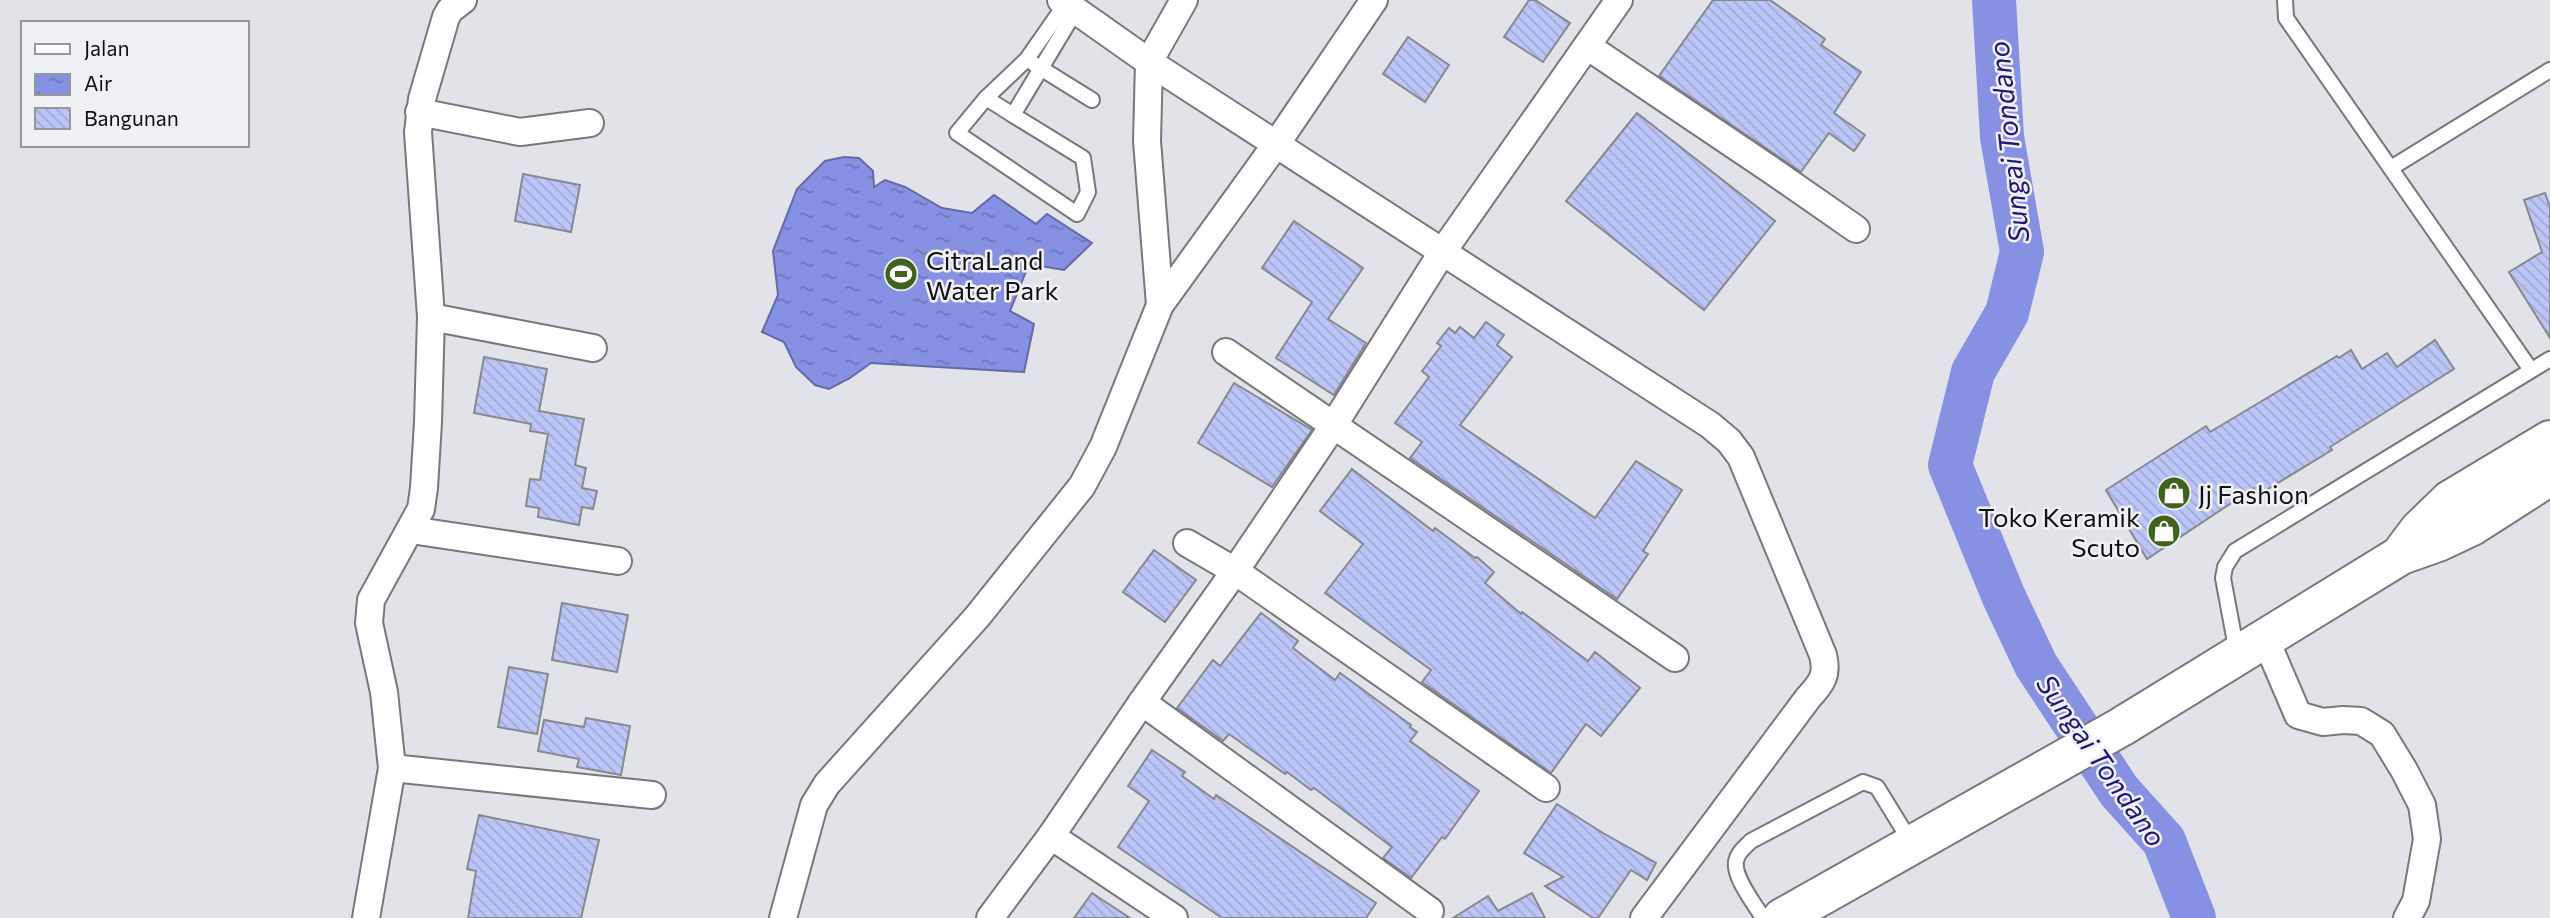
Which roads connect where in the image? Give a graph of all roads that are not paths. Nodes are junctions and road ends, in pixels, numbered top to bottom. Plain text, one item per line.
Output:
1 (463, 0) edge
2 (1184, 0) edge
3 (1374, 0) edge
4 (1619, 0) edge
5 (2285, 0) edge
6 (1068, 4) edge
7 (1587, 46) junction
8 (1027, 60) junction
9 (1149, 62) junction
10 (1041, 68) junction
11 (2550, 71) edge
12 (986, 97) junction
13 (1091, 100) dead end
14 (419, 112) junction
15 (1013, 115) junction
16 (590, 122) dead end
17 (1277, 143) junction
18 (2390, 168) junction
19 (1856, 229) dead end
20 (1441, 254) junction
21 (1160, 305) junction
22 (431, 317) junction
23 (593, 348) dead end
24 (1226, 352) dead end
25 (2550, 359) edge
26 (2532, 370) junction
27 (1334, 426) junction
28 (2550, 440) edge
29 (2550, 476) edge
30 (411, 530) junction
31 (1188, 543) dead end
32 (2401, 555) junction
33 (618, 561) dead end
34 (1234, 571) junction
35 (2251, 646) junction
36 (1675, 658) dead end
37 (1142, 702) junction
38 (392, 768) junction
39 (1546, 788) dead end
40 (652, 795) dead end
41 (1051, 836) junction
42 (1913, 845) junction
43 (1430, 911) dead end
44 (366, 918) edge
45 (783, 918) edge
46 (990, 918) edge
47 (1174, 918) edge
48 (1644, 918) edge
49 (1763, 918) edge
50 (1782, 918) edge
51 (2407, 918) edge

1 - 14 street
2 - 9 street
3 - 17 street
4 - 7 street
5 - 18 lane
6 - 8 lane
6 - 9 street
6 - 10 lane
7 - 19 street
7 - 20 street
8 - 10 lane
8 - 12 lane
9 - 17 street
9 - 21 street
10 - 13 lane
10 - 15 lane
11 - 18 lane
12 - 15 lane
12 - 15 lane
14 - 16 street
14 - 22 street
17 - 20 street
17 - 21 street
18 - 26 lane
20 - 27 street
20 - 48 street
21 - 45 street
22 - 23 street
22 - 30 street
24 - 27 street
25 - 26 lane
26 - 35 lane
27 - 34 street
27 - 36 street
28 - 32 highway
29 - 32 highway
30 - 33 street
30 - 38 street
31 - 34 street
32 - 35 highway
34 - 37 street
34 - 39 street
35 - 42 highway
35 - 51 street
37 - 41 street
37 - 43 street
38 - 40 street
38 - 44 street
41 - 46 street
41 - 47 street
42 - 49 lane
42 - 50 highway

